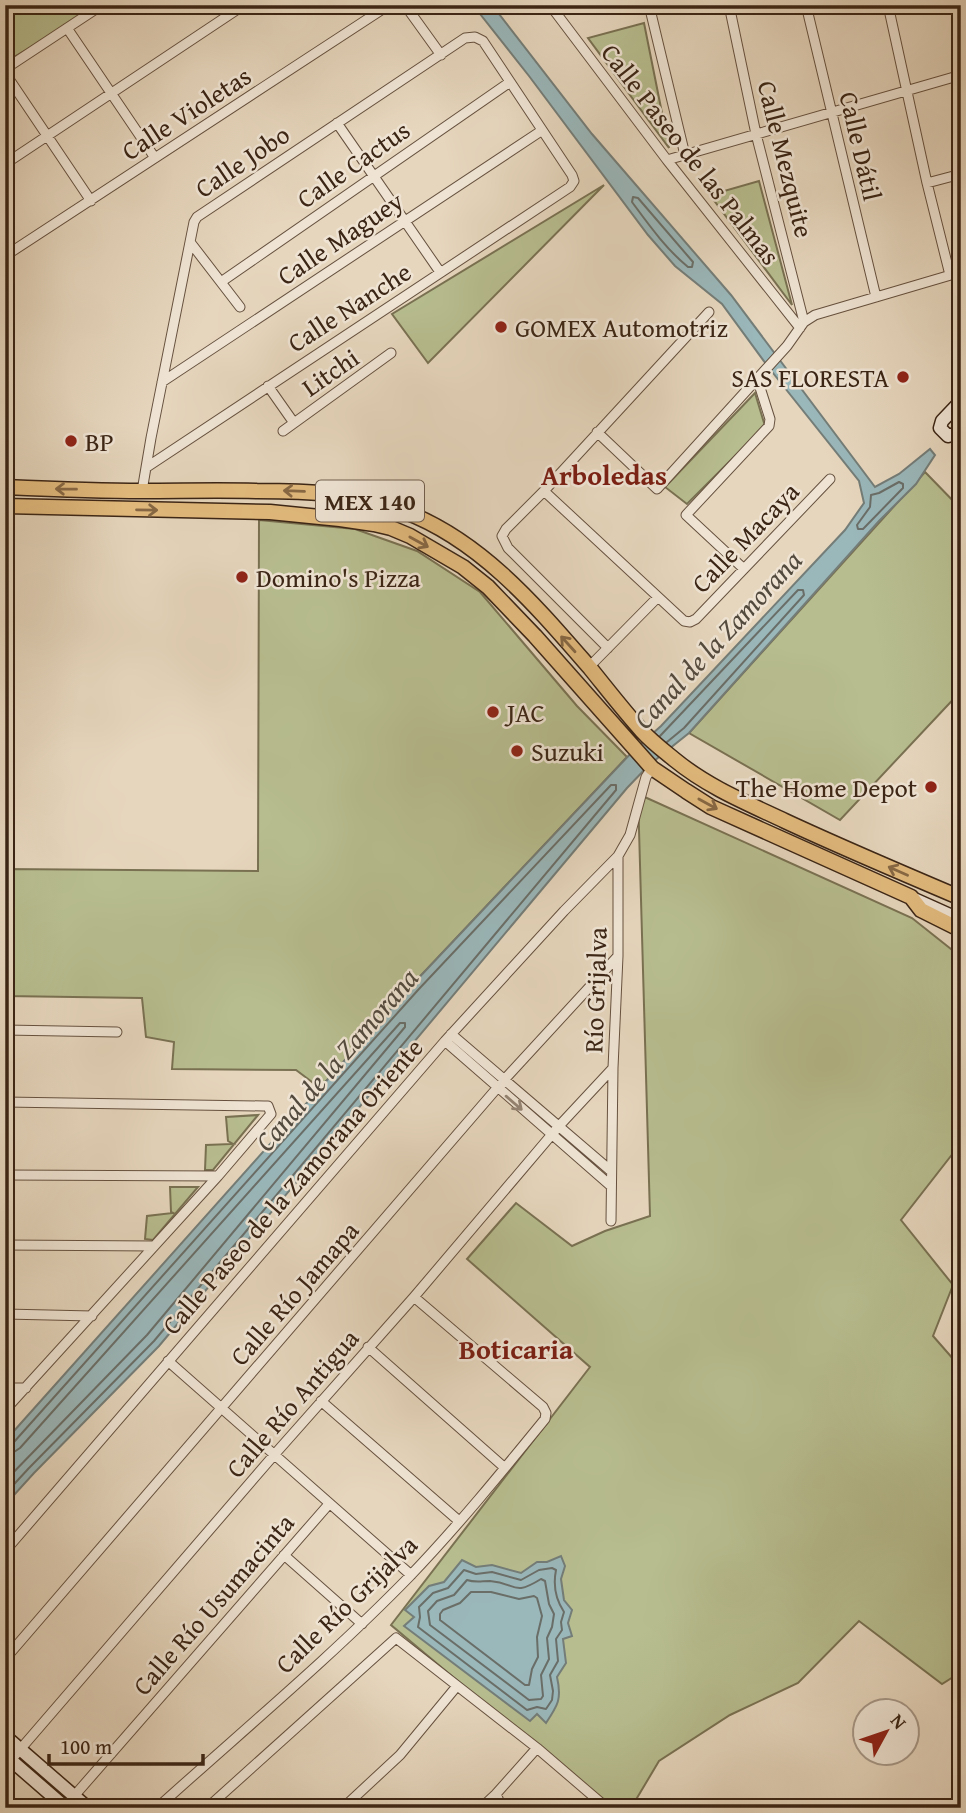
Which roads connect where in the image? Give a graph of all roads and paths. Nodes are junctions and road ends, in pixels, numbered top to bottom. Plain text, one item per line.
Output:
1 (102, 5) edge
2 (244, 5) edge
3 (390, 5) edge
4 (405, 5) edge
5 (550, 5) edge
6 (649, 5) edge
7 (729, 5) edge
8 (806, 5) edge
9 (888, 5) edge
10 (67, 29) junction
11 (441, 55) junction
12 (5, 71) edge
13 (961, 75) edge
14 (510, 82) junction
15 (906, 92) junction
16 (110, 94) junction
17 (831, 113) junction
18 (337, 123) junction
19 (541, 131) junction
20 (756, 134) junction
21 (48, 136) junction
22 (685, 155) junction
23 (155, 158) junction
24 (667, 160) junction
25 (5, 164) edge
26 (961, 174) edge
27 (373, 175) junction
28 (927, 183) junction
29 (91, 201) junction
30 (405, 220) junction
31 (190, 242) junction
32 (5, 256) edge
33 (440, 272) junction
34 (961, 272) edge
35 (950, 275) junction
36 (220, 282) junction
37 (876, 297) junction
38 (240, 307) dead end
39 (709, 312) dead end
40 (802, 325) junction
41 (391, 353) dead end
42 (757, 378) junction
43 (162, 382) junction
44 (268, 386) junction
45 (961, 401) edge
46 (294, 423) junction
47 (961, 427) edge
48 (283, 431) dead end
49 (597, 432) junction
50 (147, 467) junction
51 (830, 480) dead end
52 (5, 487) edge
53 (142, 491) junction
54 (544, 491) junction
55 (5, 506) edge
56 (744, 569) junction
57 (658, 597) junction
58 (608, 648) junction
59 (589, 667) junction
60 (651, 767) junction
61 (618, 856) junction
62 (911, 897) junction
63 (961, 898) edge
64 (961, 920) edge
65 (961, 930) edge
66 (618, 956) junction
67 (5, 1030) edge
68 (117, 1032) dead end
69 (448, 1037) junction
70 (613, 1068) junction
71 (500, 1084) junction
72 (5, 1102) edge
73 (559, 1126) junction
74 (552, 1135) junction
75 (611, 1171) junction
76 (5, 1175) edge
77 (218, 1176) junction
78 (611, 1186) junction
79 (611, 1221) dead end
80 (5, 1245) edge
81 (154, 1246) junction
82 (414, 1297) junction
83 (5, 1314) edge
84 (92, 1316) junction
85 (368, 1348) junction
86 (168, 1361) junction
87 (5, 1388) edge
88 (26, 1388) junction
89 (321, 1401) junction
90 (222, 1409) junction
91 (5, 1410) edge
92 (274, 1455) junction
93 (505, 1468) junction
94 (329, 1504) junction
95 (459, 1521) junction
96 (5, 1551) edge
97 (284, 1555) junction
98 (411, 1575) junction
99 (362, 1624) junction
100 (5, 1659) edge
101 (457, 1686) junction
102 (5, 1736) edge
103 (537, 1748) junction
104 (21, 1749) junction
105 (7, 1761) edge
106 (496, 1794) junction
107 (75, 1796) junction
108 (66, 1808) edge
109 (89, 1808) edge
110 (156, 1808) edge
111 (207, 1808) edge
112 (343, 1808) edge
113 (481, 1808) edge
114 (502, 1808) edge
115 (607, 1808) edge

1 - 10 street
2 - 16 street
3 - 23 street, Calle Violetas
4 - 11 street
5 - 24 street, Calle Paseo de las Palmas
6 - 22 street
7 - 20 street, Calle Mezquite
8 - 17 street, Calle Dátil
9 - 15 street
10 - 12 street
10 - 16 street
11 - 14 street, Calle Jobo
11 - 18 street, Calle Jobo
12 - 21 street
13 - 15 street
14 - 19 street
14 - 27 street, Calle Cactus
15 - 17 street
15 - 28 street
16 - 21 street
16 - 23 street
17 - 20 street
17 - 37 street, Calle Dátil
18 - 27 street
18 - 31 street, Calle Jobo
19 - 30 street, Calle Maguey
19 - 33 street, Calle Nanche
20 - 22 street
20 - 40 street, Calle Mezquite
21 - 25 street
21 - 29 street
22 - 24 street
23 - 29 street, Calle Violetas
24 - 40 street, Calle Paseo de las Palmas
26 - 28 street
27 - 30 street
27 - 36 street, Calle Cactus
28 - 35 street
29 - 32 street, Calle Violetas
30 - 33 street
30 - 43 street, Calle Maguey
31 - 36 street
31 - 43 street, Calle Jobo
33 - 44 street, Calle Nanche
34 - 35 street
35 - 37 street
36 - 38 street
37 - 40 street
39 - 49 street
40 - 42 street
41 - 46 street, Litchi
42 - 49 street
42 - 56 street
43 - 50 street, Calle Jobo
44 - 46 street, Litchi
44 - 50 street, Calle Nanche
45 - 47 street
46 - 48 street
49 - 54 street
50 - 53 street, Calle Jobo
51 - 56 street, Calle Macaya
53 -> 52 main road, MEX 140
59 -> 53 main road, MEX 140
54 - 57 street
54 - 58 street
55 -> 60 main road, MEX 140
56 - 57 street, Calle Macaya
57 - 58 street
58 - 59 street
63 -> 59 main road, MEX 140
60 - 61 street, Río Grijalva
60 -> 62 main road, MEX 140
61 - 66 street, Río Grijalva
61 - 69 street, Calle Paseo de la Zamorana Oriente
62 - 64 street, MEX 140
62 - 65 main road, MEX 140
66 - 70 street, Río Grijalva
66 - 71 street, Calle Río Jamapa
67 - 68 street
69 - 71 street
69 - 86 street, Calle Paseo de la Zamorana Oriente
70 - 73 street, Calle Río Antigua
70 - 75 street, Río Grijalva
71 - 73 street
71 -> 74 street
71 - 90 street, Calle Río Jamapa
72 - 77 street
73 - 74 street, Calle Río Antigua
73 - 75 street
74 - 78 street
74 - 82 street, Calle Río Antigua
75 - 78 street, Río Grijalva
76 - 77 street
77 - 81 street
78 - 79 street, Río Grijalva
80 - 81 street
81 - 84 street
82 - 85 street, Calle Río Antigua
82 - 93 street, Calle Río Grijalva
83 - 84 street
84 - 88 street
85 - 89 street, Calle Río Antigua
85 - 93 street
86 - 90 street
86 - 96 street, Calle Paseo de la Zamorana Oriente
87 - 88 street
88 - 91 street
89 - 92 street, Calle Río Antigua
89 - 95 street
90 - 92 street
90 - 100 street, Calle Río Jamapa
92 - 94 street
92 - 104 street, Calle Río Antigua
93 - 95 street, Calle Río Grijalva
94 - 97 street, Calle Río Usumacinta
94 - 98 street
95 - 98 street, Calle Río Grijalva
97 - 99 street
97 - 107 street, Calle Río Usumacinta
98 - 99 street, Calle Río Grijalva
99 - 110 street, Calle Río Grijalva
101 - 103 street
101 - 111 street
101 - 112 street
102 - 104 street
103 - 106 street
103 - 115 street
104 - 105 street, Calle Río Antigua
104 - 107 street
105 - 108 street
106 - 113 street
106 - 114 street
107 - 109 street

